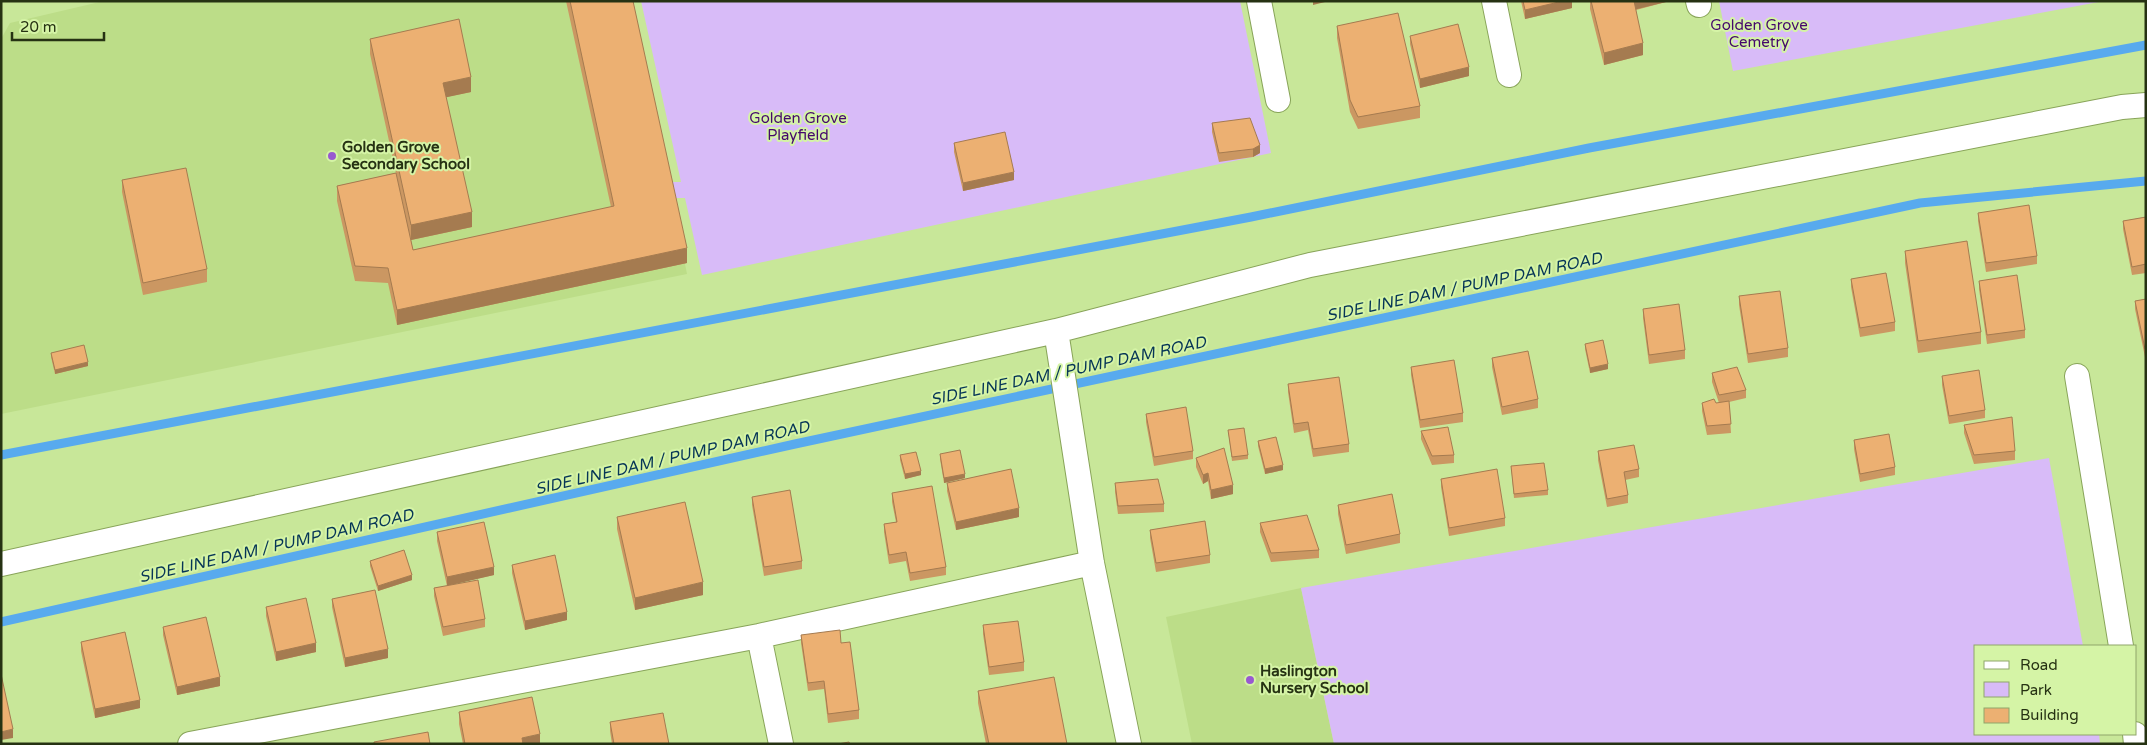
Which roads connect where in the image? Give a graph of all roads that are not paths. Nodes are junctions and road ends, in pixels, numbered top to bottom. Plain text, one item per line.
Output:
1 (1259, 1) edge
2 (1494, 1) edge
3 (1509, 75) dead end
4 (1278, 100) dead end
5 (2146, 104) edge
6 (1056, 331) junction
7 (2078, 376) dead end
8 (1092, 563) junction
9 (1, 564) edge
10 (760, 636) junction
11 (2121, 645) edge
12 (190, 744) edge
13 (781, 744) edge
14 (1129, 744) edge

1 - 4 street
2 - 3 street
5 - 6 street
6 - 8 street
6 - 9 street
7 - 11 street
8 - 10 street
8 - 14 street
10 - 12 street
10 - 13 street

